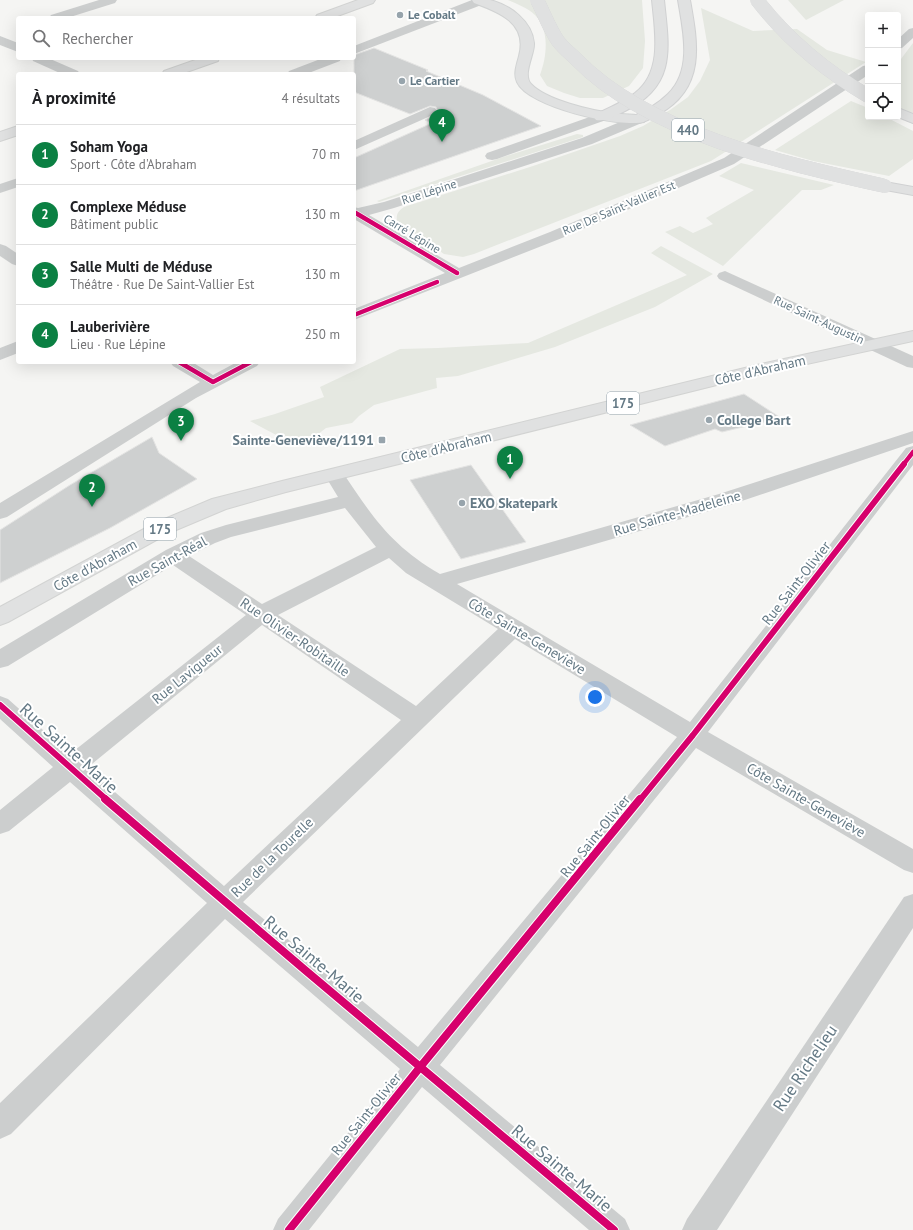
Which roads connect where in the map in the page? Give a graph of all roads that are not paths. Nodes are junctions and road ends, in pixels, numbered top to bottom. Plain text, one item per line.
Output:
1 (111, 0) edge
2 (479, 0) edge
3 (537, 0) edge
4 (658, 0) edge
5 (684, 0) edge
6 (757, 0) edge
7 (363, 1) edge
8 (61, 16) edge
9 (325, 16) edge
10 (12, 32) dead end
11 (913, 32) edge
12 (0, 36) edge
13 (0, 40) edge
14 (901, 42) edge
15 (16, 47) edge
16 (356, 49) edge
17 (42, 60) edge
18 (208, 60) edge
19 (330, 60) edge
20 (865, 71) edge
21 (69, 72) edge
22 (174, 72) edge
23 (299, 72) edge
24 (865, 94) edge
25 (430, 111) dead end
26 (901, 113) edge
27 (602, 117) junction
28 (639, 119) junction
29 (913, 119) edge
30 (16, 131) edge
31 (0, 137) edge
32 (356, 145) edge
33 (478, 161) dead end
34 (456, 169) dead end
35 (16, 183) edge
36 (0, 188) edge
37 (913, 191) edge
38 (356, 212) edge
39 (356, 213) edge
40 (356, 214) edge
41 (0, 249) edge
42 (16, 260) edge
43 (457, 274) junction
44 (725, 276) dead end
45 (356, 314) edge
46 (913, 336) edge
47 (872, 344) junction
48 (16, 347) edge
49 (0, 355) edge
50 (913, 363) edge
51 (182, 364) edge
52 (247, 364) edge
53 (213, 382) junction
54 (913, 436) edge
55 (913, 452) edge
56 (334, 474) junction
57 (350, 500) junction
58 (0, 512) edge
59 (390, 548) junction
60 (173, 556) junction
61 (438, 582) junction
62 (261, 614) junction
63 (0, 617) edge
64 (513, 628) junction
65 (0, 660) edge
66 (0, 705) edge
67 (416, 719) junction
68 (693, 735) junction
69 (69, 768) junction
70 (0, 824) edge
71 (913, 862) edge
72 (225, 902) junction
73 (913, 905) edge
74 (421, 1066) junction
75 (0, 1124) edge
76 (289, 1230) edge
77 (614, 1230) edge
78 (698, 1230) edge

1 - 8 street
2 - 16 street
2 - 27 main road
3 - 37 main road, 440, bridge
4 - 27 main road
5 - 28 main road
6 - 24 main road, bridge
7 - 9 main road
10 - 12 street
11 - 14 street
13 - 15 street
17 - 21 street
18 - 22 main road
19 - 23 street
20 - 43 street, Rue De Saint-Vallier Est
25 - 32 street
26 - 29 main road
27 - 28 main road
27 - 33 street
28 - 39 street, Rue Lépine
30 - 31 main road
34 - 38 street, Rue Lépine
35 - 36 street
40 - 43 street, Carré Lépine
41 - 42 street
43 - 45 street, Rue De Saint-Vallier Est
44 - 47 street, Rue Saint-Augustin
46 - 47 main road, Côte d'Abraham / 175
47 - 50 street, Rue Saint-Augustin
47 - 56 main road, Côte d'Abraham / 175
48 - 49 street
51 - 53 street
52 - 53 street
53 - 58 street
54 - 61 street, Rue Sainte-Madeleine
55 - 68 street, Rue Saint-Olivier
56 - 57 street, Côte Sainte-Geneviève
56 - 63 main road, Côte d'Abraham / 175
57 - 59 street, Côte Sainte-Geneviève
57 - 60 street, Rue Saint-Réal
59 - 61 street, Côte Sainte-Geneviève
59 - 62 street, Rue Lavigueur
60 - 62 street, Rue Olivier-Robitaille
60 - 65 street, Rue Saint-Réal
61 - 64 street, Côte Sainte-Geneviève
62 - 67 street, Rue Olivier-Robitaille
62 - 69 street, Rue Lavigueur
64 - 67 street, Rue de la Tourelle
64 - 68 street, Côte Sainte-Geneviève
66 - 69 street, Rue Sainte-Marie
67 - 72 street, Rue de la Tourelle
68 - 71 street, Côte Sainte-Geneviève
68 - 74 street, Rue Saint-Olivier
69 - 70 street, Rue Lavigueur
69 - 72 street, Rue Sainte-Marie
72 - 74 street, Rue Sainte-Marie
72 - 75 street, Rue de la Tourelle
73 - 78 street, Rue Richelieu
74 - 76 street, Rue Saint-Olivier
74 - 77 street, Rue Sainte-Marie

